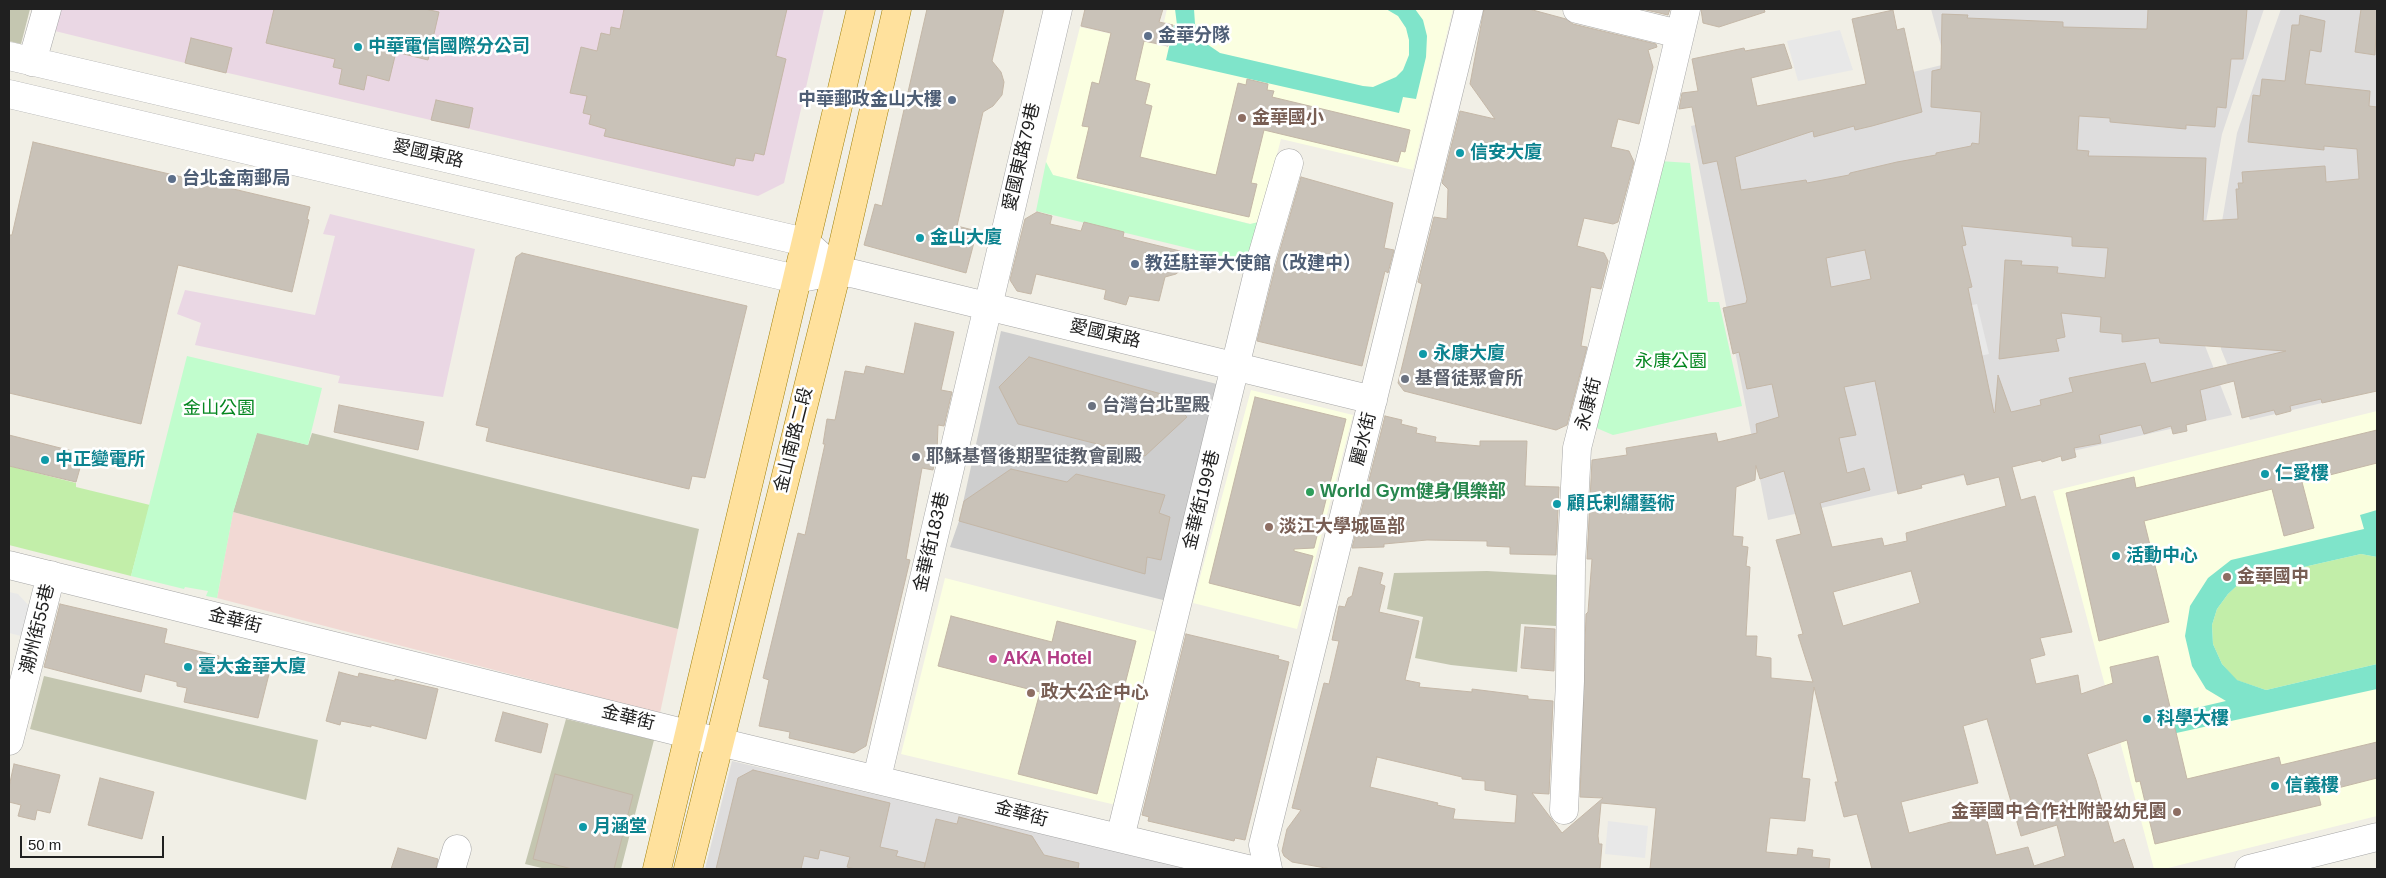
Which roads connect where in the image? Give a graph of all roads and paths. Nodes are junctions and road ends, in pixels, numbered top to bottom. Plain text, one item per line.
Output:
1 (47, 9) edge
2 (861, 9) edge
3 (896, 9) edge
4 (1058, 9) edge
5 (1469, 9) edge
6 (1577, 9) edge
7 (1683, 22) edge
8 (21, 59) edge
9 (9, 94) edge
10 (1289, 162) dead end
11 (805, 242) junction
12 (837, 271) junction
13 (796, 279) junction
14 (987, 306) junction
15 (1235, 365) junction
16 (1373, 400) junction
17 (9, 565) edge
18 (52, 575) junction
19 (688, 733) junction
20 (9, 741) edge
21 (719, 741) junction
22 (877, 778) junction
23 (1564, 810) dead end
24 (2377, 837) edge
25 (1120, 838) junction
26 (657, 869) edge
27 (688, 869) edge
28 (1248, 869) edge
29 (1268, 869) edge
30 (2250, 869) edge

1 - 8 street
2 - 11 main road, 金山南路二段
3 - 12 main road, 金山南路二段
4 - 14 street, 愛國東路79巷
5 - 16 street, 麗水街
6 - 7 street
7 - 23 street, 永康街
8 - 11 street, 愛國東路
9 - 13 street, 愛國東路
10 - 15 street, 金華街199巷
11 - 12 street, 愛國東路
11 - 13 main road, 金山南路二段
12 - 13 street, 愛國東路
12 - 14 street, 愛國東路
12 - 21 main road, 金山南路二段
13 - 19 main road, 金山南路二段
14 - 15 street, 愛國東路
14 - 22 street, 金華街183巷
15 - 16 street, 愛國東路
15 - 25 street, 金華街199巷
16 - 29 street, 麗水街
17 - 18 street, 金華街
18 - 19 street, 金華街
18 - 20 street, 潮州街55巷
19 - 21 street, 金華街
19 - 26 main road, 金山南路二段
21 - 22 street, 金華街
21 - 27 main road, 金山南路二段
22 - 25 street, 金華街
24 - 30 street
25 - 28 street, 金華街

